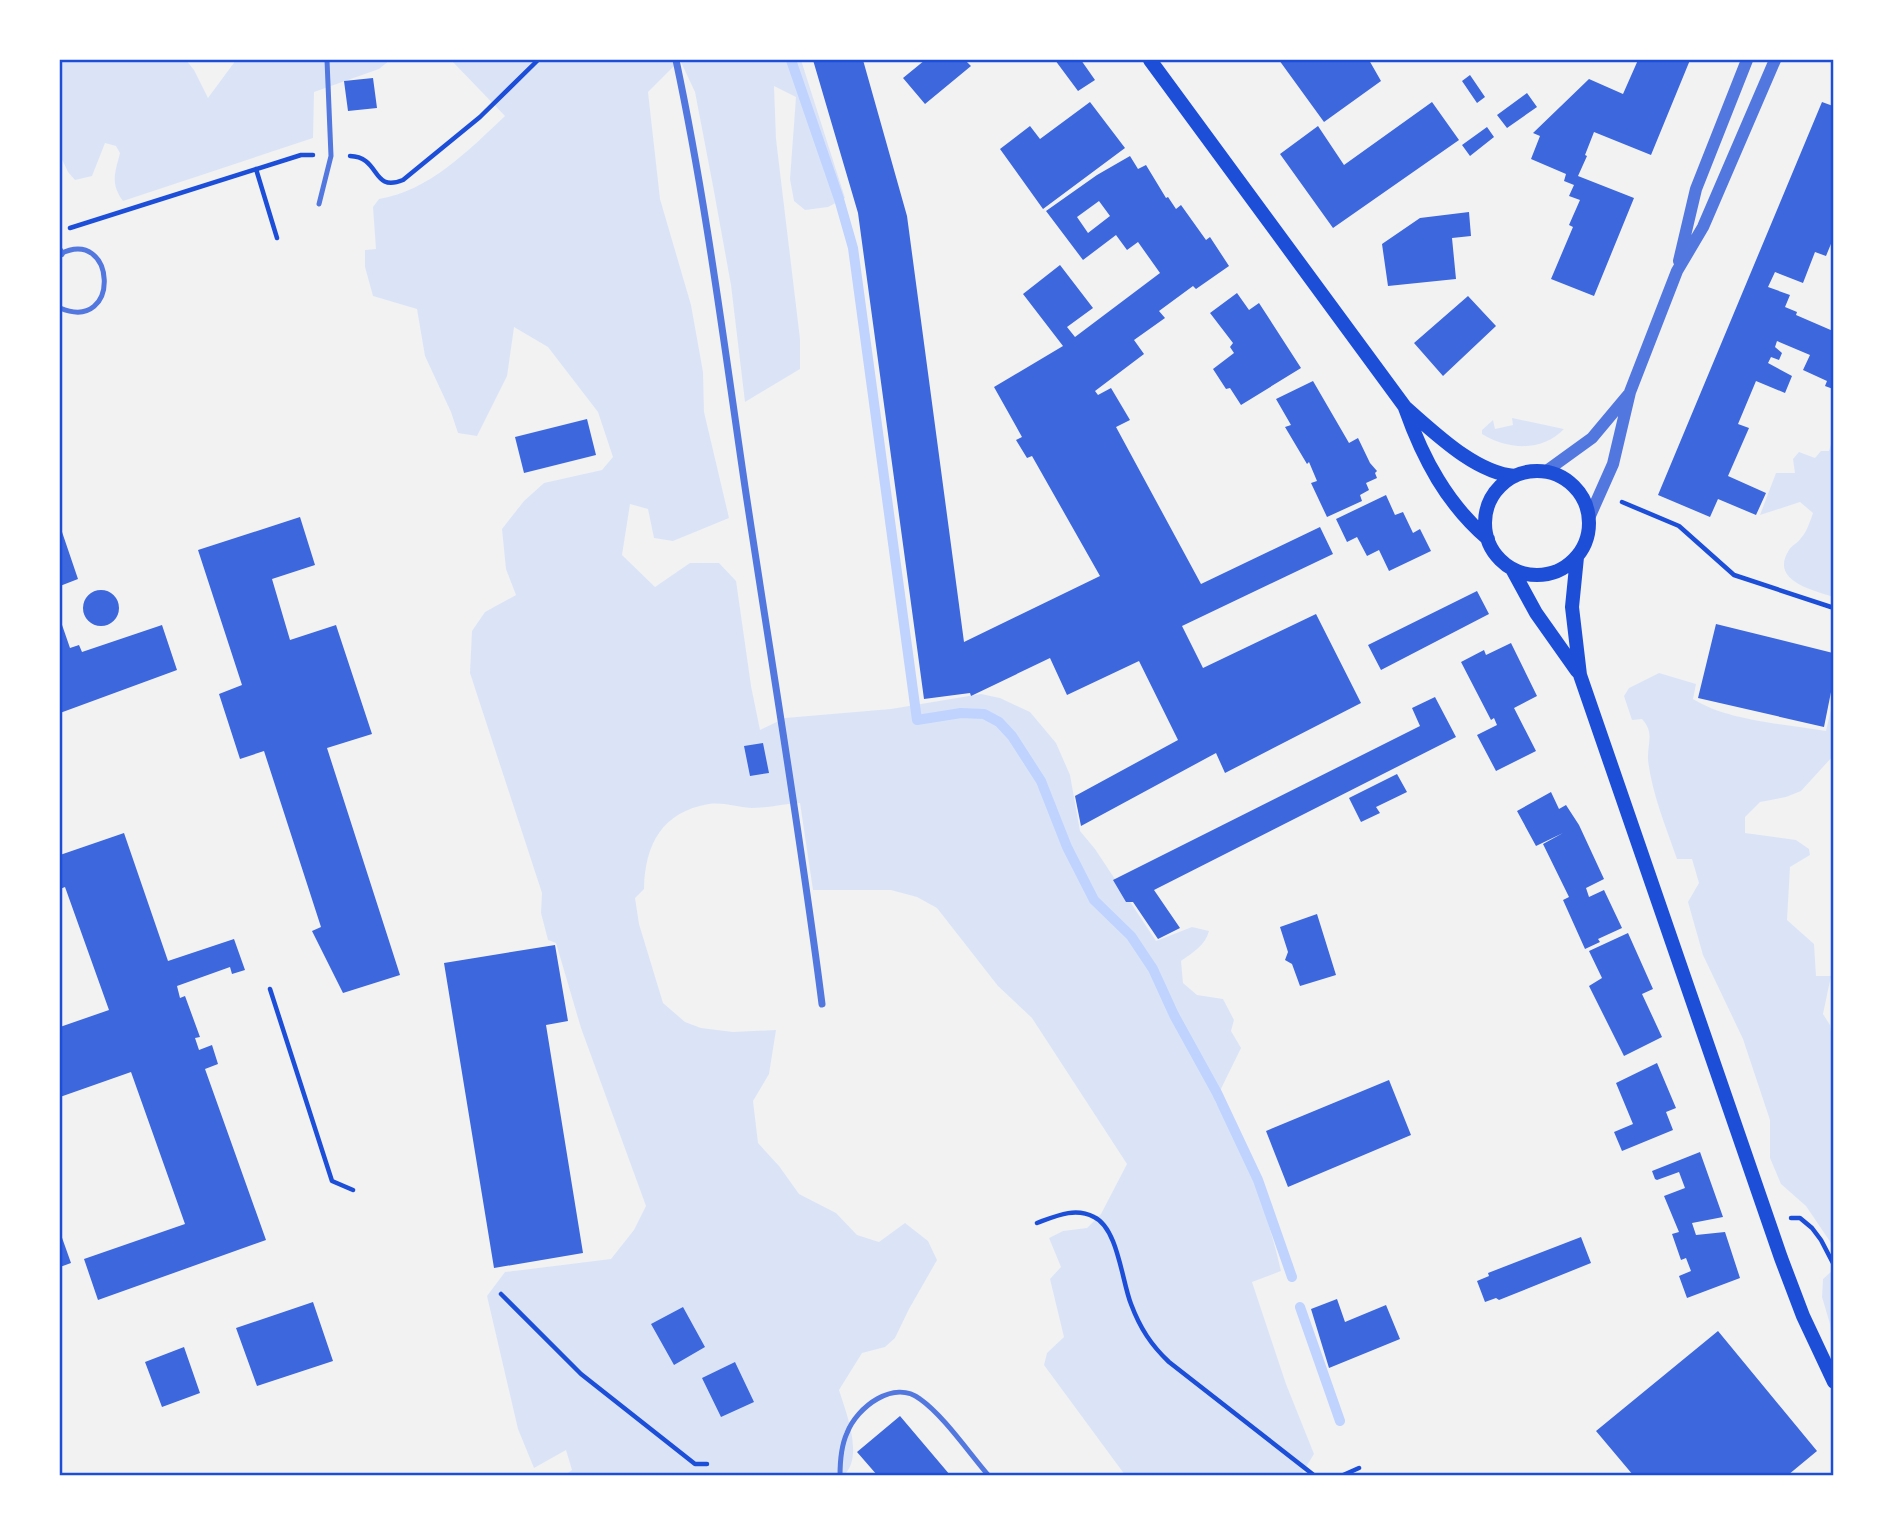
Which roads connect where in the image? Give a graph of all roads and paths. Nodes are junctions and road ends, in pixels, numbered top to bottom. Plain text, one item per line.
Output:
1 (327, 60) edge
2 (538, 60) edge
3 (676, 60) edge
4 (1150, 60) edge
5 (1747, 60) edge
6 (1776, 60) edge
7 (331, 156) junction
8 (256, 169) junction
9 (319, 204) dead end
10 (60, 231) edge
11 (276, 238) dead end
12 (60, 253) edge
13 (1677, 271) junction
14 (60, 308) edge
15 (1630, 393) junction
16 (1405, 407) junction
17 (1545, 472) junction
18 (1515, 476) junction
19 (1599, 493) junction
20 (1589, 518) junction
21 (1488, 539) junction
22 (1577, 557) junction
23 (1512, 569) junction
24 (1833, 608) edge
25 (1580, 675) junction
26 (270, 989) dead end
27 (822, 1004) dead end
28 (353, 1190) dead end
29 (1037, 1223) dead end
30 (1770, 1226) junction
31 (1833, 1265) edge
32 (501, 1294) dead end
33 (1833, 1382) edge
34 (707, 1464) dead end
35 (1359, 1468) dead end
36 (840, 1475) edge
37 (989, 1475) edge
38 (1315, 1475) edge
39 (1341, 1475) edge

1 - 7 lane
2 - 7 path
3 - 27 street
4 - 16 main road
5 - 13 street
6 - 13 street
7 - 8 path
7 - 9 lane
8 - 10 path
8 - 11 path
12 - 14 lane
13 - 15 street
15 - 17 street
15 - 19 street
16 - 18 main road
16 - 21 main road
17 - 18 main road
17 - 20 main road
18 - 21 main road
19 - 20 street
19 - 24 path
20 - 22 main road
21 - 23 main road
22 - 23 main road
22 - 25 main road
23 - 25 main road
25 - 30 main road
26 - 28 path
29 - 38 path
30 - 31 path
30 - 33 main road
32 - 34 path
35 - 39 path
36 - 37 lane

